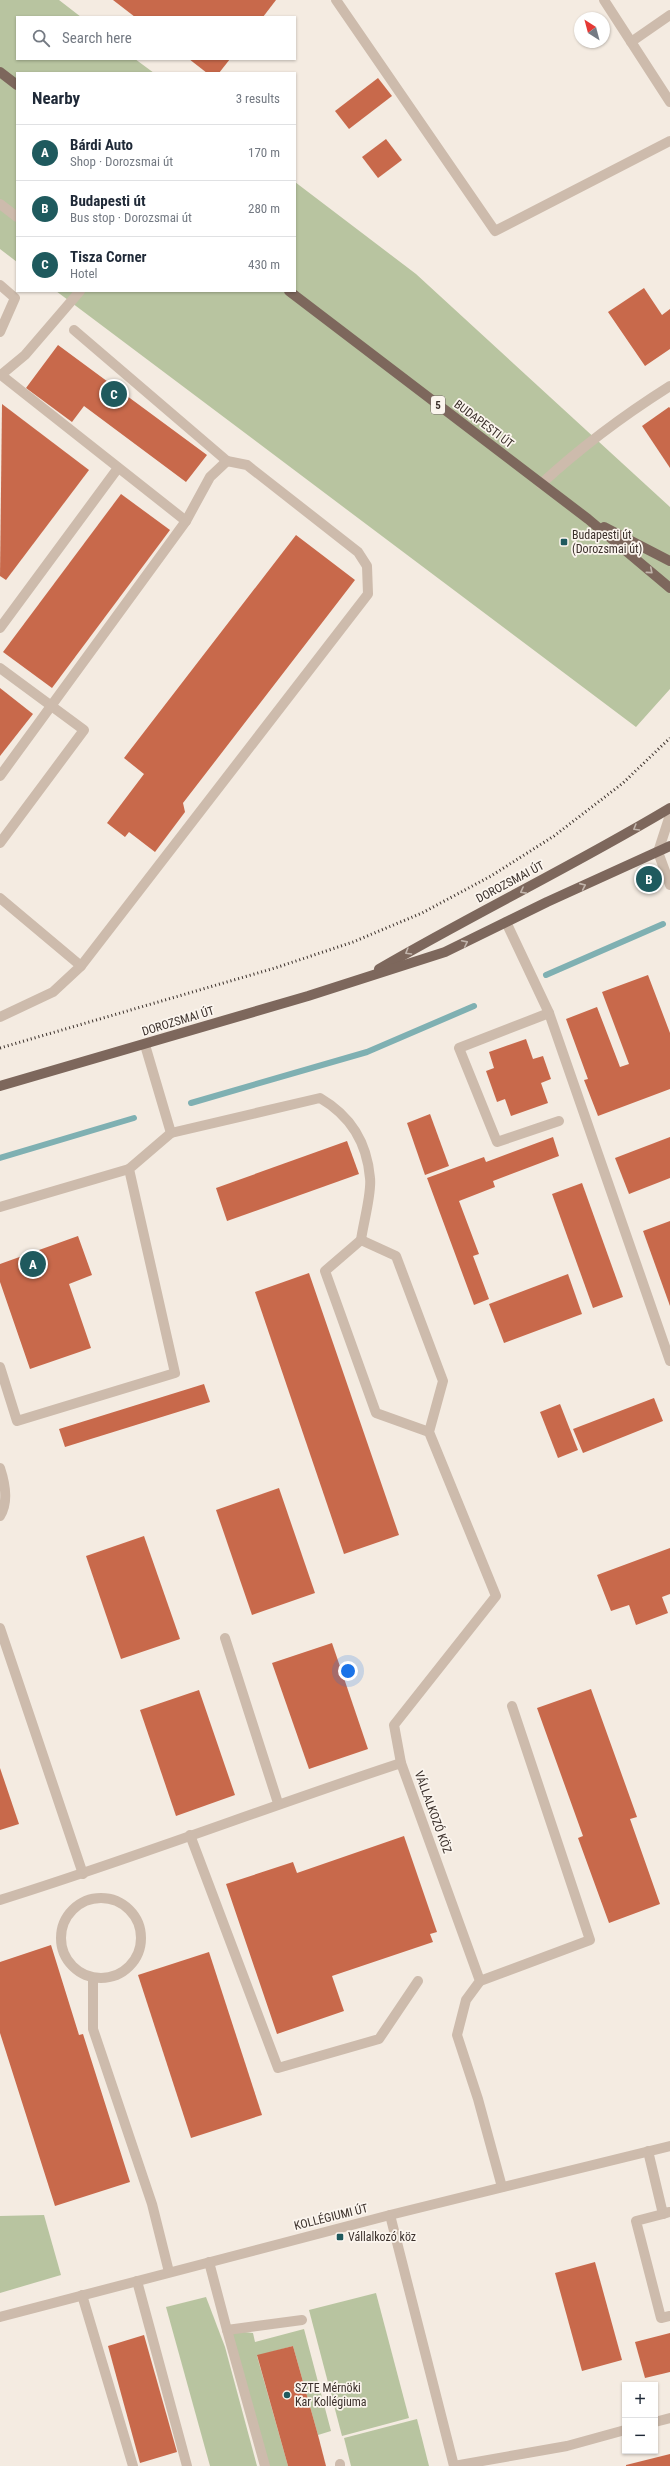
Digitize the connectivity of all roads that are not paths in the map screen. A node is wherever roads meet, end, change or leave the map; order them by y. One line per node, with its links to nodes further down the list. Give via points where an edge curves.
1 (336, 0): 8 (street, via 496,231)
2 (604, 0): 4 (street)
3 (670, 15): 4 (street)
4 (631, 42): 7 (street)
5 (0, 72): 6 (main road)
6 (16, 84)
7 (670, 102)
8 (670, 141)
9 (0, 204): 10 (street)
10 (16, 216)
11 (0, 285): 15 (street, via 16,298)
12 (79, 292): 16 (street, via 25,355)
13 (290, 292): 20 (main road, BUDAPESTI ÚT / 5)
14 (74, 330): 18 (street)
15 (0, 332)
16 (0, 375): 19 (street)
17 (670, 386): 20 (street, via 609,427 571,456)
18 (227, 461): 22 (street, via 210,477); 37 (street, via 247,465 358,552 367,566 368,594)
19 (118, 468): 22 (street); 25 (street)
20 (541, 484): 21 (main road, BUDAPESTI ÚT / 5)
21 (588, 519): 23 (main road, BUDAPESTI ÚT / 5); 24 (main road, BUDAPESTI ÚT / 5, one-way to 24)
22 (186, 521): 27 (street)
23 (670, 561)
24 (670, 588)
25 (0, 628)
26 (0, 668): 27 (street)
27 (53, 707): 28 (street); 31 (street, via 84,730)
28 (0, 776)
29 (670, 808): 38 (main road, DOROZSMAI ÚT, one-way to 38, via 524,891 435,936)
30 (670, 815): 33 (street)
31 (0, 842)
32 (670, 846): 33 (main road, DOROZSMAI ÚT)
33 (658, 852): 34 (street); 36 (main road, DOROZSMAI ÚT, one-way to 33)
34 (670, 885)
35 (0, 898): 37 (street)
36 (506, 922): 38 (main road, DOROZSMAI ÚT, one-way to 36, via 446,952); 39 (street)
37 (82, 966): 40 (street, via 53,992)
38 (362, 979): 41 (main road, DOROZSMAI ÚT)
39 (549, 1013): 43 (street, via 459,1048 497,1142); 48 (street)
40 (0, 1017)
41 (145, 1045): 42 (main road, DOROZSMAI ÚT); 44 (street)
42 (0, 1086)
43 (559, 1121)
44 (171, 1133): 45 (street); 47 (street, via 320,1098 338,1108 361,1137 371,1179)
45 (129, 1169): 46 (street); 49 (street, via 175,1373 17,1421)
46 (0, 1207)
47 (361, 1240): 50 (street, via 396,1256 443,1381); 50 (street, via 325,1271 376,1413)
48 (670, 1361)
49 (0, 1367)
50 (429, 1432): 56 (street, via 496,1596 394,1725)
51 (0, 1468): 52 (street, via 5,1483 5,1508)
52 (0, 1516)
53 (0, 1628): 59 (street)
54 (225, 1638): 57 (street)
55 (512, 1706): 63 (street, via 590,1940)
56 (401, 1763): 57 (street, VÁLLALKOZÓ KÖZ); 63 (street, VÁLLALKOZÓ KÖZ)
57 (278, 1803): 58 (street, VÁLLALKOZÓ KÖZ)
58 (190, 1835): 59 (street, VÁLLALKOZÓ KÖZ); 62 (street, via 278,2068 379,2039)
59 (83, 1874): 60 (street, VÁLLALKOZÓ KÖZ)
60 (0, 1900)
61 (93, 1978): 61 (street, via 82,1974 65,1957 61,1934 70,1912 79,1904 90,1899 113,1899 132,1912 138,1922 141,1944 132,1964 124,1971 104,1978); 70 (street, via 93,2029 152,2204)
62 (418, 1981)
63 (480, 1981): 66 (street, via 466,2000 457,2035)
64 (670, 2146): 65 (street, KOLLÉGIUMI ÚT)
65 (648, 2151): 66 (street, KOLLÉGIUMI ÚT); 67 (street)
66 (502, 2187): 68 (street, KOLLÉGIUMI ÚT)
67 (667, 2213): 73 (street, via 636,2221 661,2318)
68 (390, 2215): 69 (street, KOLLÉGIUMI ÚT); 84 (street)
69 (209, 2262): 70 (street, KOLLÉGIUMI ÚT); 76 (street)
70 (170, 2272): 71 (street, KOLLÉGIUMI ÚT)
71 (137, 2281): 72 (street, KOLLÉGIUMI ÚT); 82 (street)
72 (82, 2295): 74 (street, KOLLÉGIUMI ÚT); 81 (street)
73 (670, 2316)
74 (0, 2317)
75 (302, 2320): 76 (street)
76 (227, 2330): 83 (street)
77 (670, 2418): 78 (street)
78 (658, 2421)
79 (622, 2431): 80 (street, via 568,2446)
80 (491, 2462): 84 (street)
81 (133, 2466)
82 (187, 2466)
83 (265, 2466)
84 (454, 2466)

